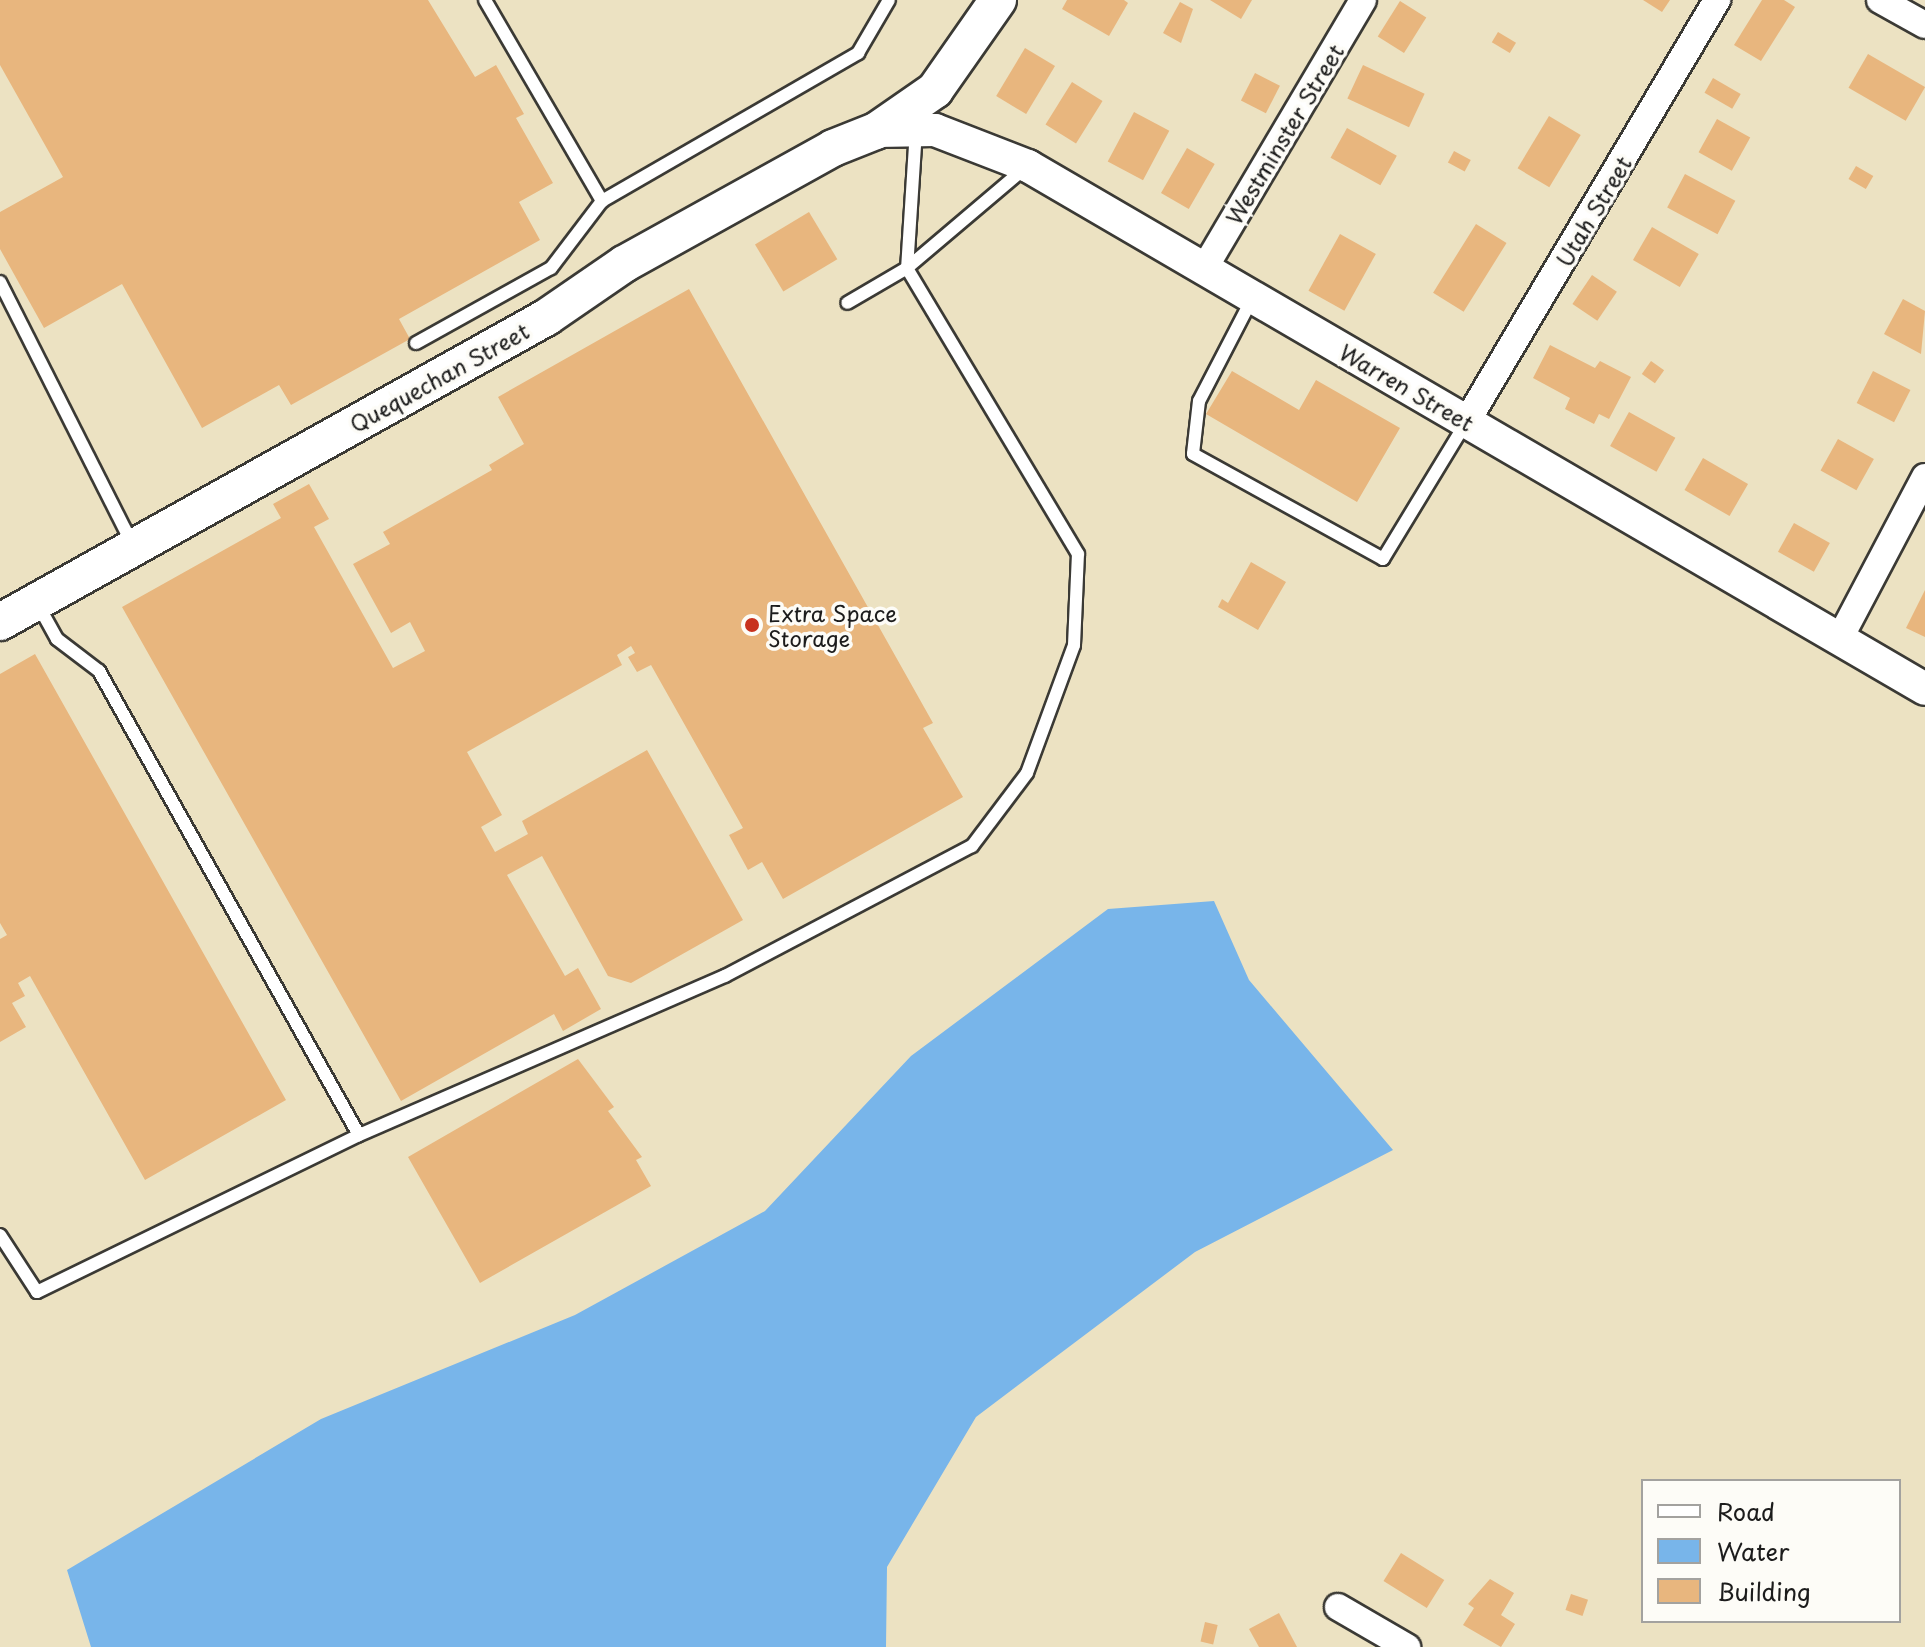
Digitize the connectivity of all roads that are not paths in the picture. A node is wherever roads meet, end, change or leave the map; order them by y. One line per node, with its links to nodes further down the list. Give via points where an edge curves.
1 (485, 0): 11 (lane)
2 (889, 0): 11 (lane, via 858,53)
3 (998, 0): 9 (main road, Quequechan Street, via 935,90)
4 (1363, 0): 13 (street, Westminster Street)
5 (1717, 0): 18 (street, Utah Street)
6 (1880, 0): 7 (street)
7 (1925, 25)
8 (916, 127): 9 (street, Warren Street); 10 (street, Warren Street, via 971,140); 12 (lane)
9 (876, 131): 20 (main road, Quequechan Street, via 833,148 624,264 547,317)
10 (1028, 166): 12 (lane); 13 (street, Warren Street)
11 (602, 201): 17 (lane, via 551,268)
12 (907, 268): 16 (lane); 25 (lane, via 1078,554 1074,645 1027,773 972,846 725,976)
13 (1204, 269): 15 (street, Warren Street)
14 (0, 282): 20 (lane)
15 (1253, 297): 18 (street, Warren Street); 18 (lane, via 1199,401 1193,454 1383,559)
16 (847, 303)
17 (416, 343)
18 (1467, 421): 23 (street, Warren Street)
19 (1925, 477): 23 (street)
20 (135, 548): 21 (main road, Quequechan Street)
21 (36, 602): 22 (main road, Quequechan Street); 25 (lane, via 57,639 99,671)
22 (0, 622)
23 (1840, 638): 24 (street, Warren Street)
24 (1925, 689)
25 (359, 1135): 26 (lane, via 37,1292)
26 (0, 1235)
27 (1338, 1607): 28 (street)
28 (1407, 1647)

